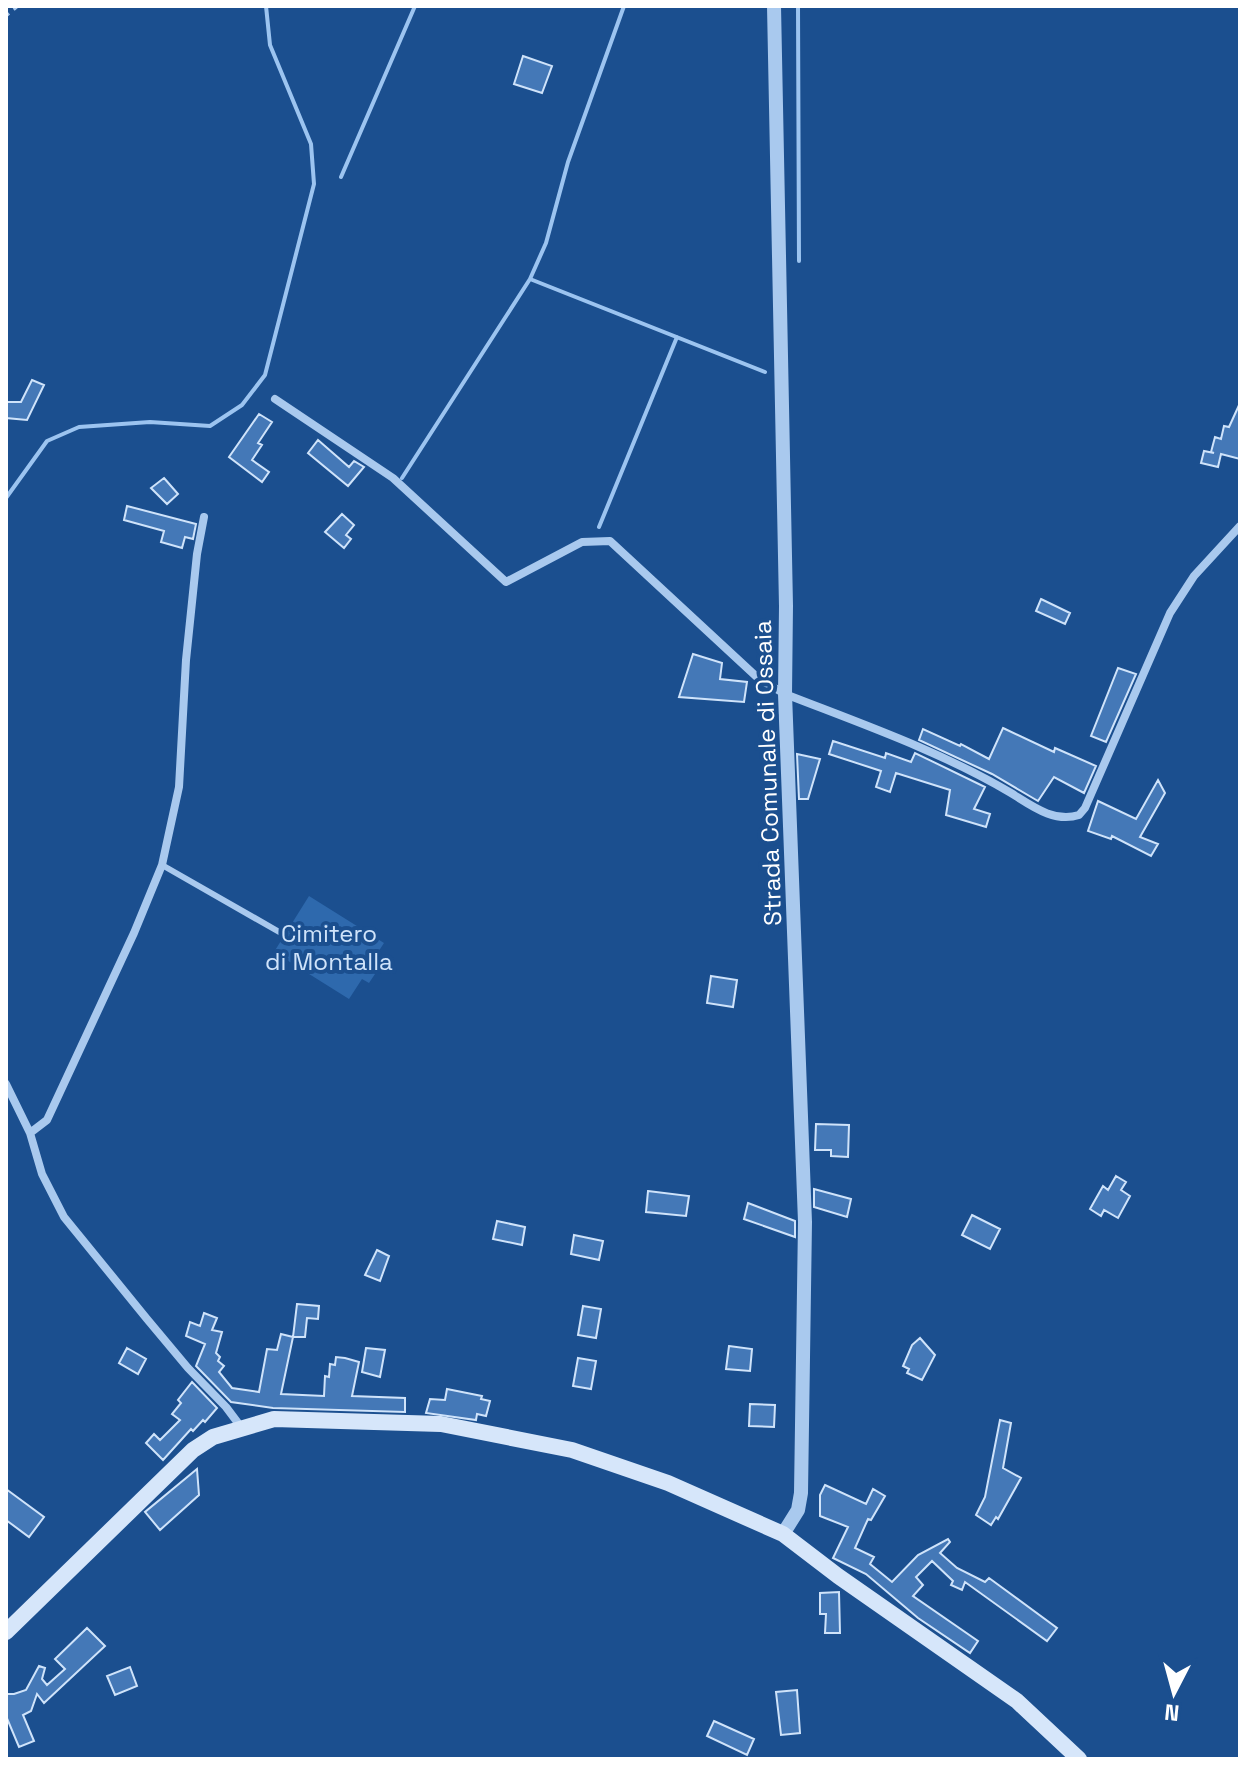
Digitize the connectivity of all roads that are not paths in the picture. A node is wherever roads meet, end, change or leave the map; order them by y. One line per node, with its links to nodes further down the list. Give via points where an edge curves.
1 (774, 6): 5 (street, Strada Comunale di Ossaia)
2 (275, 399): 5 (street, via 393,478 506,582 582,542 610,541 759,679)
3 (204, 517): 6 (street, via 186,660 179,787)
4 (1240, 526): 5 (street, via 1194,576 1170,613 1079,815 1058,818 1042,812 966,766)
5 (785, 694): 11 (street, Strada Comunale di Ossaia, via 805,1222 801,1493 798,1510)
6 (162, 865): 7 (lane); 9 (street, via 47,1120)
7 (281, 933)
8 (6, 1084): 9 (street)
9 (30, 1133): 10 (street, via 42,1174 64,1217)
10 (241, 1427): 11 (main road, via 274,1419 441,1424 543,1444 668,1483); 12 (main road, via 193,1450)
11 (783, 1534): 13 (main road, via 1017,1701)
12 (6, 1632)
13 (1079, 1759)

